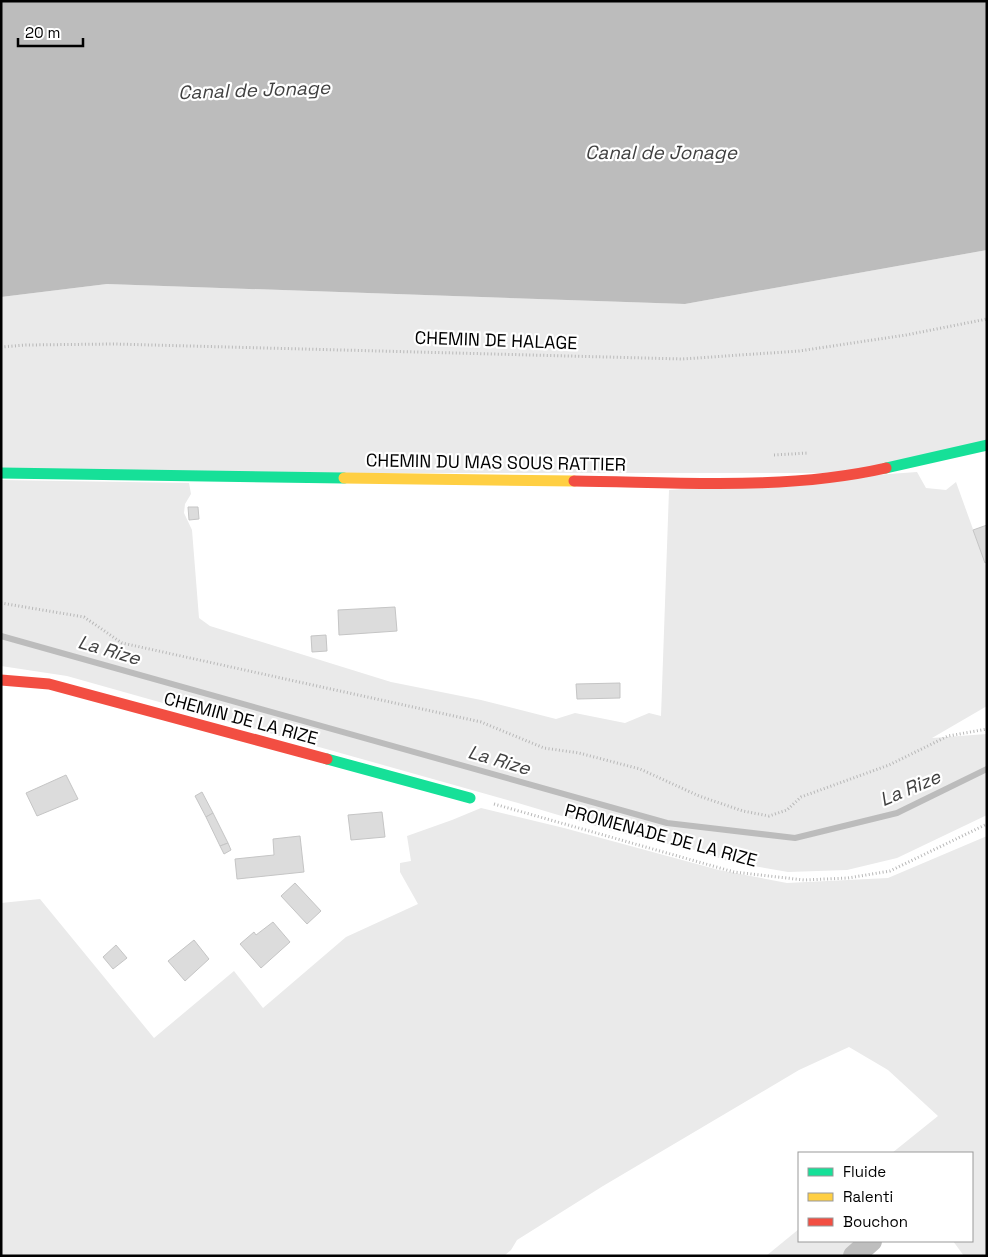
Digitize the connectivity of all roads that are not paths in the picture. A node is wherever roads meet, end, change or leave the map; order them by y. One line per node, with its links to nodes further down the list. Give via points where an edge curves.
1 (987, 445): 2 (street, CHEMIN DU MAS SOUS RATTIER, via 865,473 799,481)
2 (1, 473)
3 (1, 680): 4 (street, CHEMIN DE LA RIZE, via 49,684)
4 (470, 798)
5 (870, 1242): 6 (street)
6 (854, 1256)

